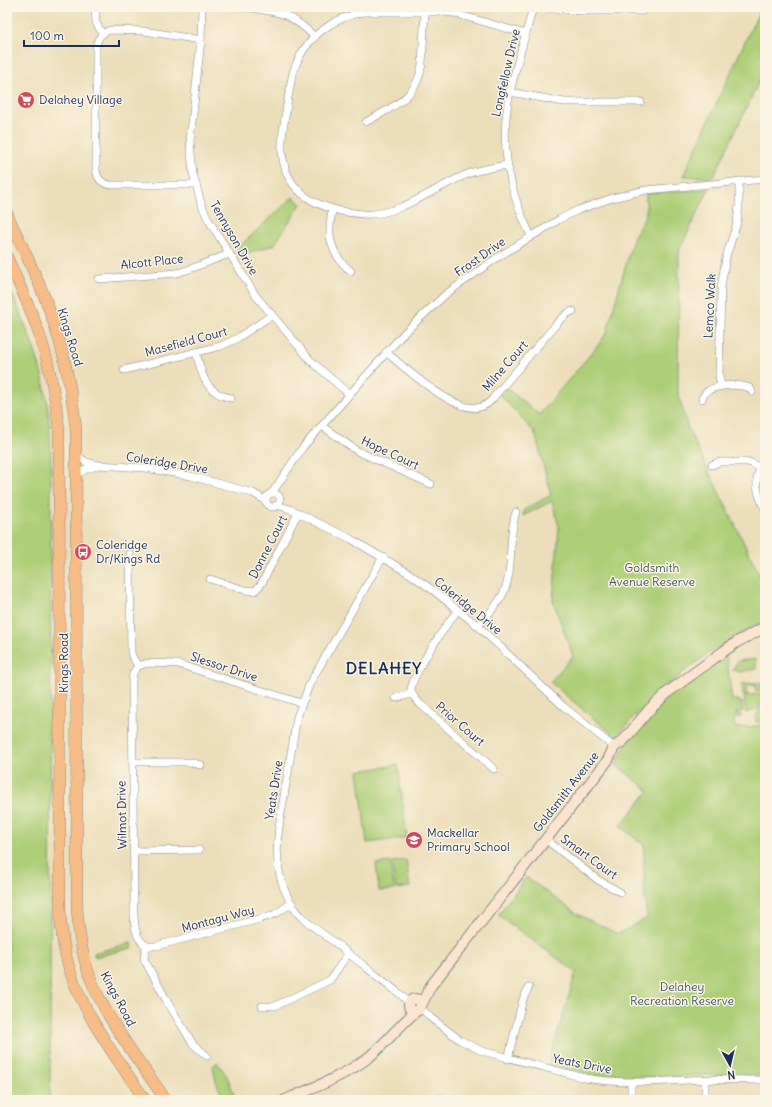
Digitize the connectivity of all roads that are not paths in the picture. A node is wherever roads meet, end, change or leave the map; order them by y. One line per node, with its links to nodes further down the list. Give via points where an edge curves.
1 (95, 7): 8 (street, via 96,23)
2 (202, 7): 11 (street, Tennyson Drive)
3 (241, 7): 10 (street, via 285,14 297,20)
4 (533, 7): 9 (street, Longfellow Drive)
5 (546, 7): 7 (street, via 582,11)
6 (425, 11): 9 (street, via 453,13); 10 (street, via 374,11 356,14 336,21); 14 (street, via 421,73 416,87 402,101)
7 (642, 11)
8 (102, 34): 11 (street, via 110,30 144,31); 18 (street, via 97,40 96,48 96,169 100,180 112,185)
9 (526, 34): 12 (street, Longfellow Drive)
10 (315, 36): 19 (street, via 301,54 291,82 282,155 287,172 302,194 317,204)
11 (201, 40): 18 (street, Tennyson Drive, via 190,141)
12 (510, 92): 13 (street, via 564,102); 15 (street, Longfellow Drive, via 505,126)
13 (641, 102)
14 (366, 122)
15 (507, 165): 19 (street, via 472,172 386,212 363,214); 21 (street, Longfellow Drive, via 516,201)
16 (765, 179): 17 (street, Frost Drive)
17 (738, 181): 21 (street, Frost Drive, via 646,190 612,198 578,210); 31 (street, Lemco Walk, via 737,223 723,267 720,294)
18 (196, 185): 22 (street, Tennyson Drive, via 208,219)
19 (332, 209): 24 (street, via 329,233 331,243 342,264)
20 (7, 214): 37 (main road, Kings Road, via 57,332 69,379)
21 (531, 236): 29 (street, Frost Drive, via 446,294)
22 (229, 254): 25 (street, Alcott Place, via 177,272); 27 (street, Tennyson Drive, via 256,296)
23 (7, 258): 76 (main road, Kings Road, via 43,346 54,388 59,429 61,928 66,955 80,995 107,1043)
24 (351, 271)
25 (99, 278)
26 (573, 311): 29 (street, Milne Court, via 565,315 493,398 480,407 467,406 428,387)
27 (272, 315): 28 (street, Masefield Court, via 236,339 221,346); 33 (street, Tennyson Drive, via 311,361)
28 (196, 352): 30 (street, Masefield Court); 34 (street, via 206,384 218,394)
29 (386, 352): 33 (street, Frost Drive)
30 (124, 370)
31 (721, 386): 32 (street, via 744,386); 35 (street, via 708,392)
32 (752, 392)
33 (349, 394): 36 (street, Frost Drive)
34 (231, 398)
35 (702, 399)
36 (322, 426): 42 (street, Hope Court, via 357,451); 43 (street, Frost Drive, via 295,457)
37 (77, 455): 38 (street, Coleridge Drive, via 86,462); 41 (main road, Kings Road)
38 (99, 465): 41 (street, Coleridge Drive); 43 (street, Coleridge Drive, via 174,472)
39 (712, 465): 40 (street, via 719,462 747,462)
40 (763, 468): 44 (street, via 757,475 758,491)
41 (77, 475): 77 (main road, Kings Road, via 77,907 80,936 90,976 104,1006)
42 (432, 484)
43 (274, 498): 46 (street, Coleridge Drive)
44 (765, 509)
45 (516, 512): 51 (street, via 511,530 510,568 506,586 499,600)
46 (298, 513): 48 (street, Coleridge Drive); 49 (street, Donne Court, via 262,583 255,591)
47 (130, 554): 53 (street, via 131,653)
48 (383, 557): 50 (street, Coleridge Drive); 56 (street, Yeats Drive)
49 (210, 579)
50 (458, 610): 51 (street, Coleridge Drive); 54 (street, via 437,639 413,681)
51 (478, 626): 57 (street, Coleridge Drive, via 547,693)
52 (765, 627): 57 (street, Goldsmith Avenue, via 737,642 673,688 648,710 623,741)
53 (138, 666): 56 (street, Slessor Drive, via 148,663 178,664); 58 (street, Wilmot Drive, via 132,677)
54 (412, 694): 55 (street); 60 (street, Prior Court)
55 (396, 698)
56 (301, 703): 65 (street, Yeats Drive, via 294,732 277,847 280,877)
57 (614, 747): 61 (street, Goldsmith Avenue, via 608,760)
58 (133, 762): 59 (street, via 189,762); 63 (street, Wilmot Drive)
59 (201, 765)
60 (494, 769)
61 (545, 839): 64 (street, Smart Court, via 598,880); 70 (street, Goldsmith Avenue)
62 (199, 850): 63 (street)
63 (134, 851): 66 (street, Wilmot Drive, via 135,923 138,937)
64 (620, 892)
65 (292, 903): 66 (street, Montagu Way, via 260,920 156,946); 67 (street, Yeats Drive, via 306,920)
66 (147, 946): 71 (street, via 144,959 164,997 193,1044)
67 (348, 954): 69 (street, via 330,980 276,1006); 70 (street, Yeats Drive)
68 (529, 987): 72 (street, via 523,1000)
69 (262, 1006)
70 (415, 1006): 72 (street, Yeats Drive, via 472,1047); 78 (street, Goldsmith Avenue, via 400,1025 354,1067)
71 (207, 1056)
72 (508, 1059): 75 (street, Yeats Drive, via 585,1078)
73 (705, 1080): 74 (street, Yeats Drive); 75 (street, Yeats Drive); 80 (street)
74 (765, 1080)
75 (631, 1082): 79 (street)
76 (145, 1100)
77 (166, 1100)
78 (285, 1100)
79 (631, 1100)
80 (705, 1100)

